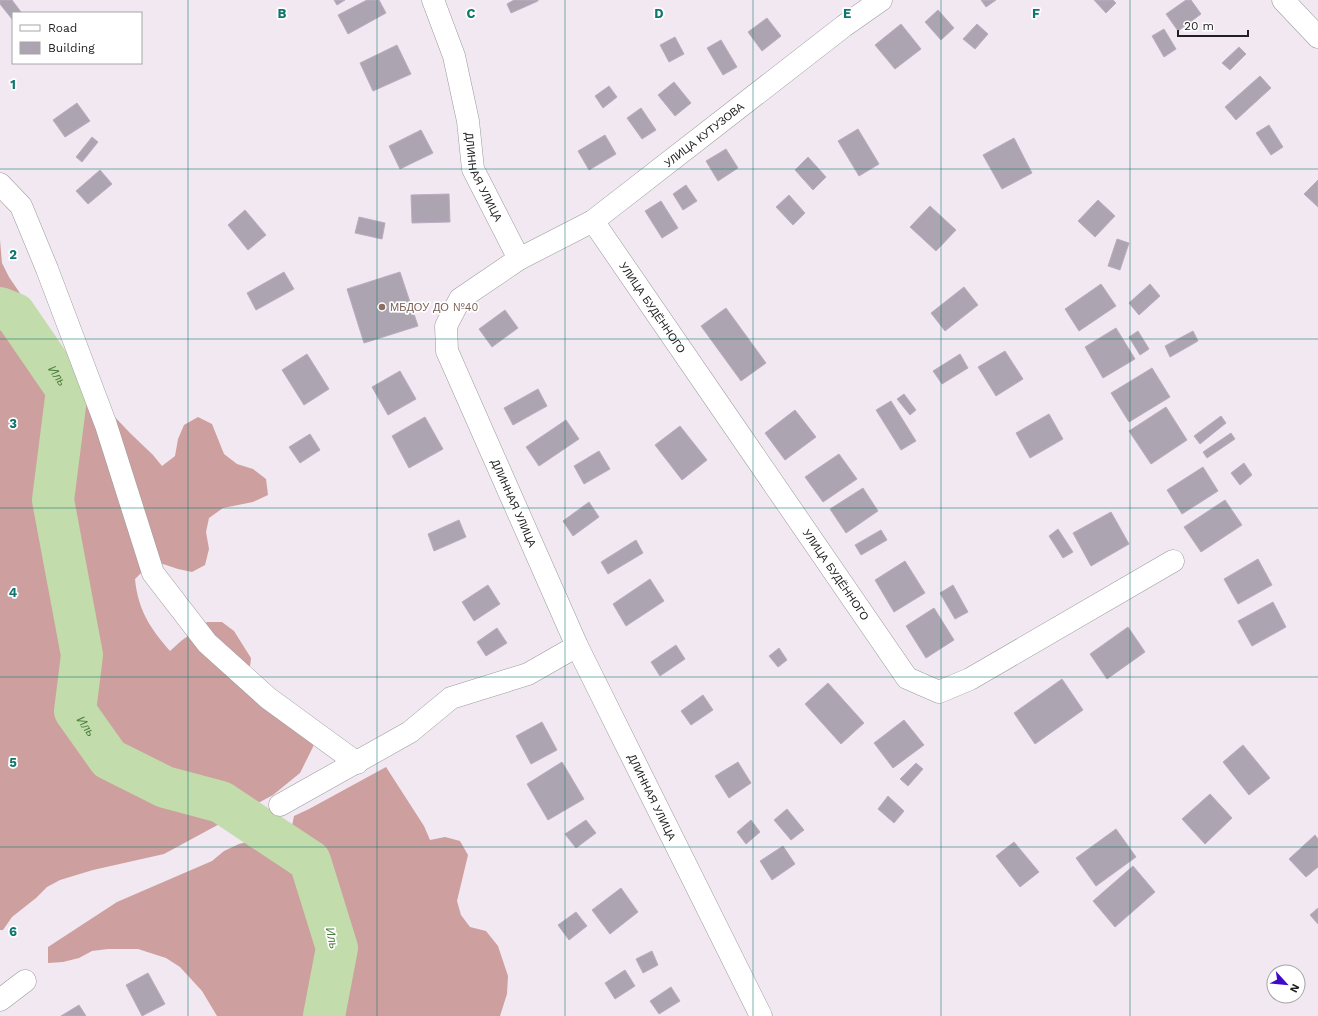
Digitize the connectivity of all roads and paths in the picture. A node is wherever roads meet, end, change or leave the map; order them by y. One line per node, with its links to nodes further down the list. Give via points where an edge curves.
1 (433, 0): 7 (street, ДЛИННАЯ УЛИЦА, via 454,56 468,121 473,169)
2 (881, 0): 6 (street, УЛИЦА КУТУЗОВА)
3 (1283, 0): 4 (street)
4 (1318, 37)
5 (0, 184): 10 (street, via 21,206 47,269 106,425 153,574 207,643 268,698)
6 (593, 221): 7 (street, УЛИЦА КУТУЗОВА); 8 (street, УЛИЦА БУДЁННОГО, via 907,678 939,692 970,679)
7 (519, 259): 9 (street, ДЛИННАЯ УЛИЦА, via 460,299 446,326 447,351)
8 (1173, 561)
9 (577, 646): 10 (street, via 528,674 451,698 410,732); 14 (street, ДЛИННАЯ УЛИЦА)
10 (357, 763): 11 (street)
11 (280, 805)
12 (25, 981): 13 (street)
13 (0, 1000)
14 (761, 1016)

